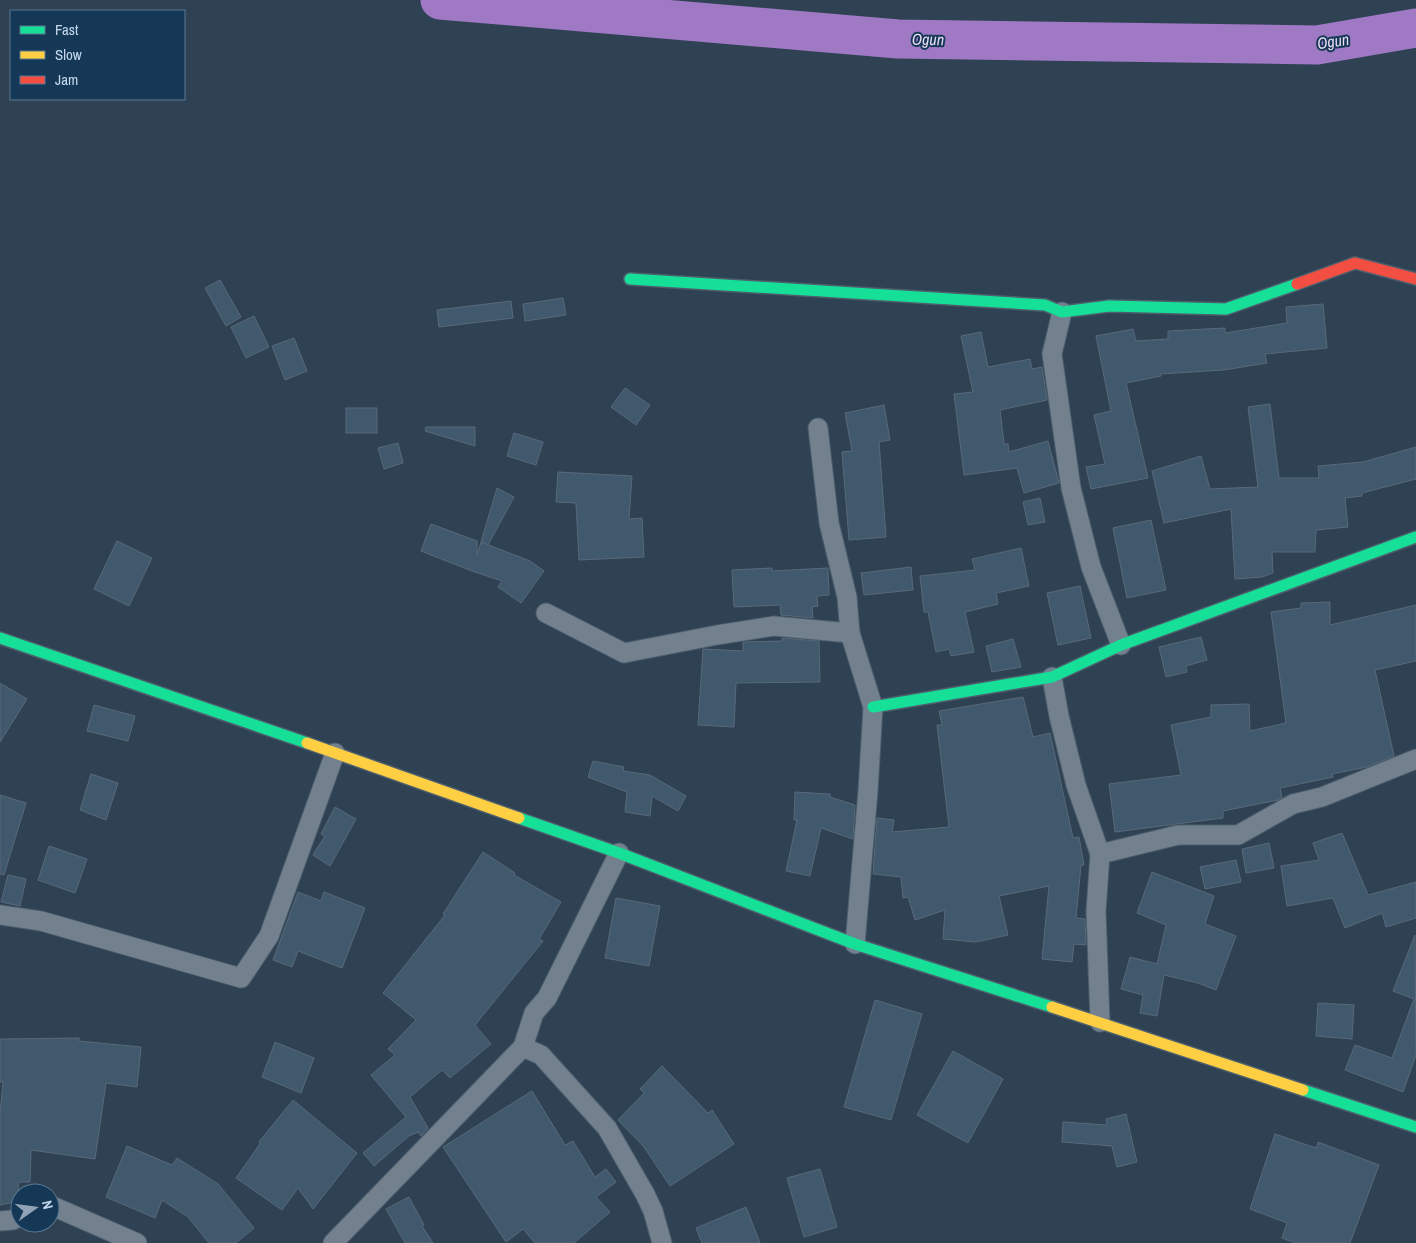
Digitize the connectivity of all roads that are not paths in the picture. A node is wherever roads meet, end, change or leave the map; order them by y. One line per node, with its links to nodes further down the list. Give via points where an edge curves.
1 (630, 279): 3 (main road, via 1045,305)
2 (1416, 279): 3 (main road, via 1355,263 1226,308 1109,306)
3 (1062, 312): 9 (street, via 1052,354 1071,488 1091,567)
4 (818, 428): 7 (street, via 829,523 847,597)
5 (1416, 537): 9 (main road)
6 (546, 613): 7 (street, via 624,653 774,626)
7 (850, 633): 11 (street)
8 (0, 638): 12 (main road)
9 (1120, 645): 10 (main road)
10 (1052, 677): 11 (main road); 15 (street, via 1076,785)
11 (873, 707): 17 (street)
12 (336, 753): 14 (main road); 16 (street, via 270,936 241,978 41,921)
13 (1416, 759): 15 (street, via 1322,797 1293,804 1238,835 1178,835)
14 (619, 852): 17 (main road); 19 (street, via 547,998 534,1013)
15 (1100, 854): 18 (street, via 1096,911)
16 (0, 915)
17 (855, 944): 18 (main road)
18 (1100, 1022): 20 (main road)
19 (523, 1047): 23 (street); 24 (street, via 540,1055 608,1128 653,1211)
20 (1416, 1127)
21 (60, 1209): 22 (street)
22 (137, 1243)
23 (333, 1243)
24 (662, 1243)

